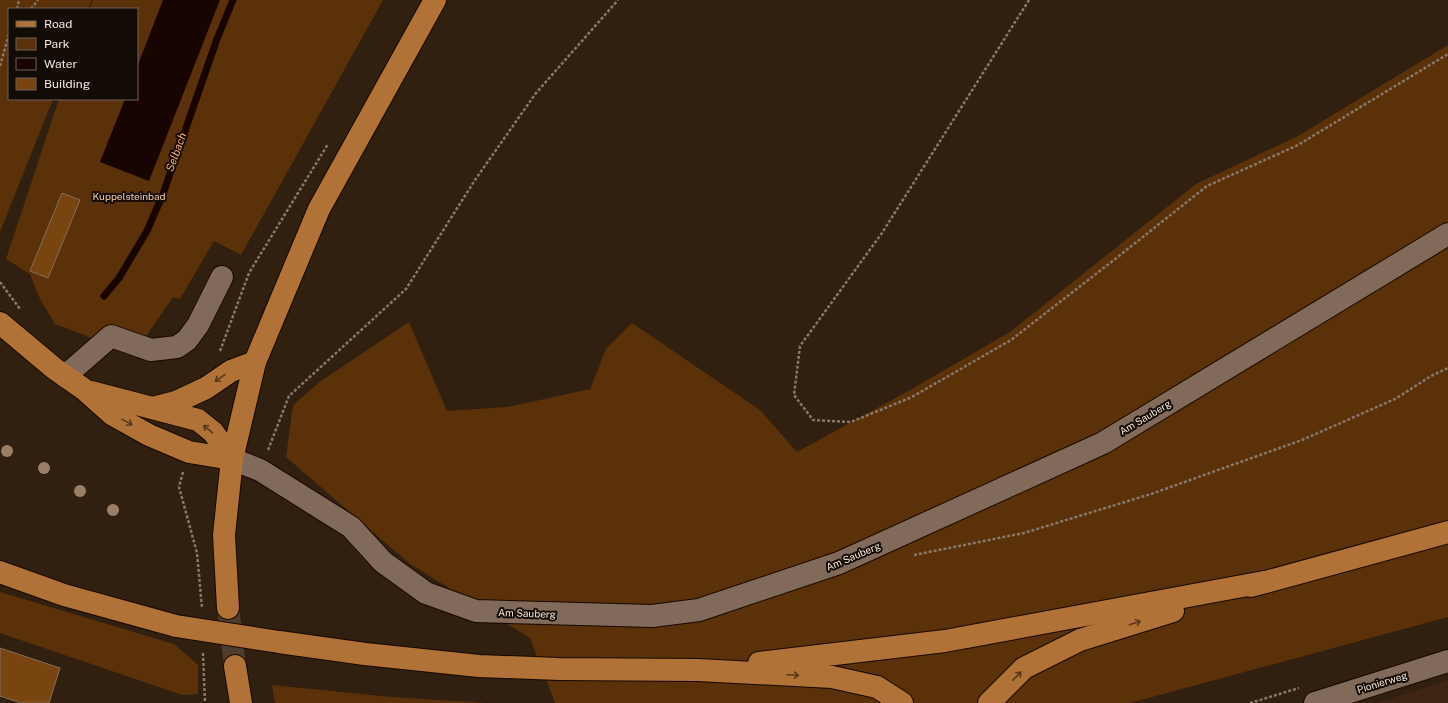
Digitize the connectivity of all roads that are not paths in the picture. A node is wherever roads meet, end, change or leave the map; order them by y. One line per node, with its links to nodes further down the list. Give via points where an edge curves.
1 (435, 0): 5 (main road, via 319,209)
2 (1448, 234): 9 (street, Am Sauberg, via 1102,443 839,563 699,610 652,616 476,611 426,593 383,562 351,527 260,470)
3 (222, 277): 6 (street, via 198,325 187,340 177,347 151,350 111,336)
4 (0, 323): 6 (main road)
5 (255, 362): 8 (main road, one-way to 8, via 231,371 206,388 176,402); 9 (main road)
6 (66, 377): 7 (main road)
7 (85, 390): 8 (main road); 9 (main road, one-way to 9, via 113,415 149,435 189,452)
8 (152, 408): 9 (main road, one-way to 8, via 213,432 198,420)
9 (232, 460): 13 (main road, via 224,535)
10 (1448, 532): 12 (main road)
11 (0, 572): 16 (main road, bridge, via 64,595 176,626 279,642 479,666)
12 (1264, 582): 16 (main road, via 945,641); 19 (main road, one-way to 12, via 1024,668 1080,640)
13 (228, 608)
14 (1448, 661): 20 (street, Pionierweg)
15 (236, 666): 17 (main road)
16 (698, 670): 18 (main road, one-way to 18, via 832,677 877,687)
17 (241, 703)
18 (902, 703)
19 (989, 703)
20 (1315, 703)

